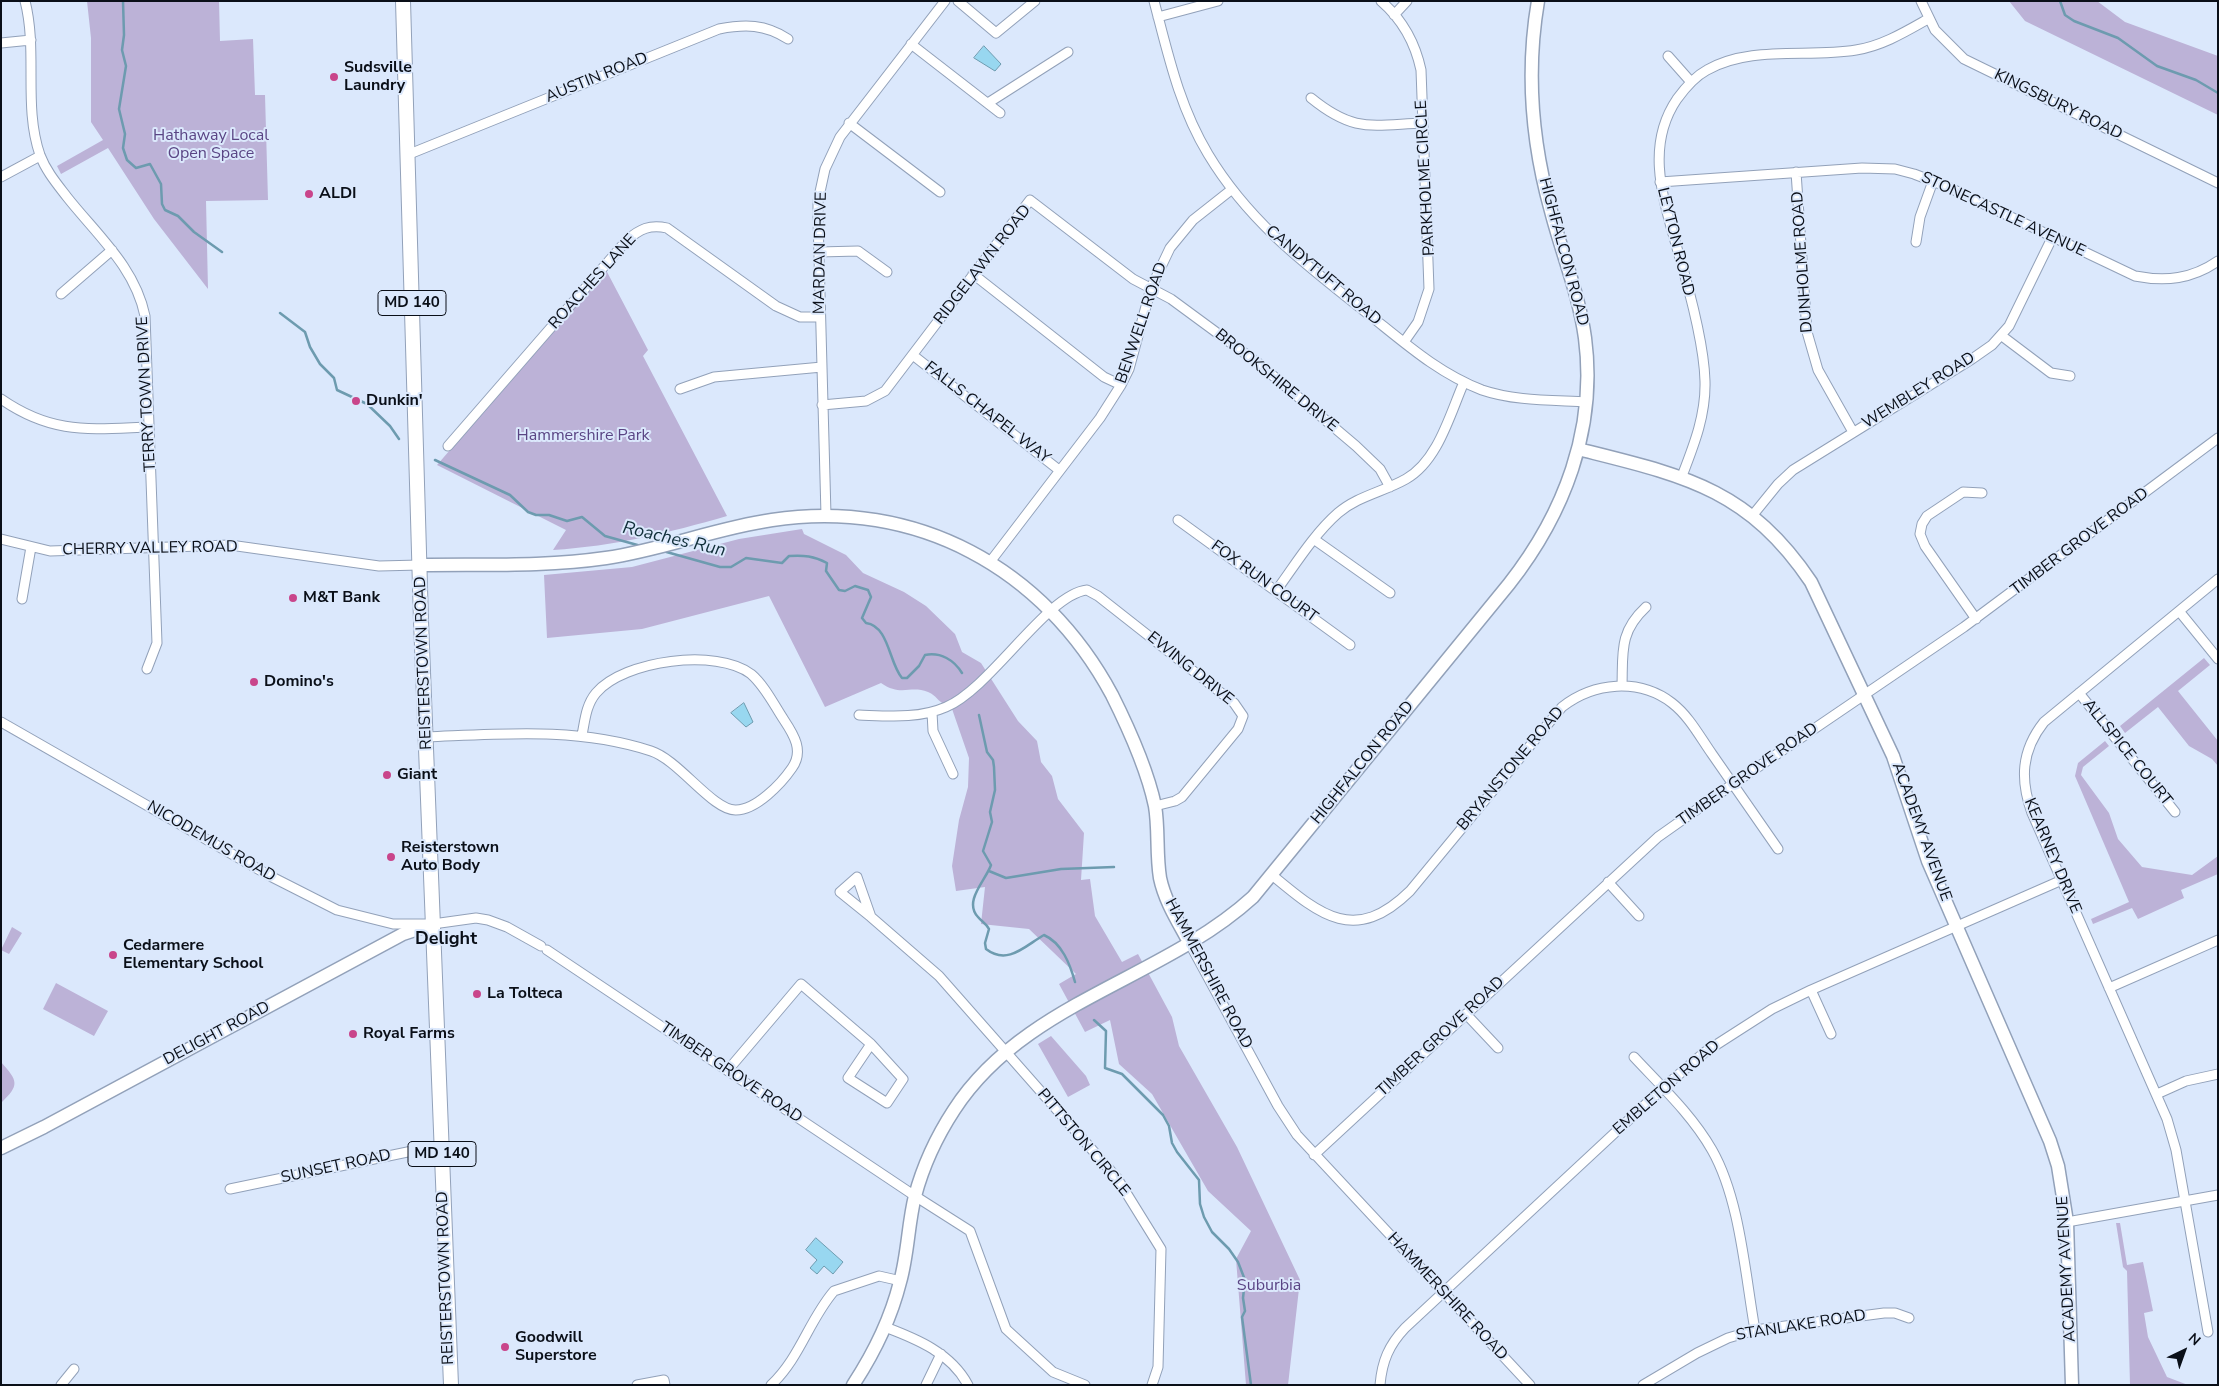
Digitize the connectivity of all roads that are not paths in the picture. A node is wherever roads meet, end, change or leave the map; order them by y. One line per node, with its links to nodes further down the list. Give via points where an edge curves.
1 (25, 1): 15 (street, TERRY TOWN DRIVE)
2 (403, 1): 27 (main road, REISTERSTOWN ROAD / MD 140)
3 (946, 1): 18 (street, MARDAN DRIVE)
4 (958, 1): 5 (street, via 996,33)
5 (1036, 1)
6 (1154, 1): 13 (street, CANDYTUFT ROAD)
7 (1218, 1): 13 (street)
8 (1380, 1): 12 (street, PARKHOLME CIRCLE)
9 (1407, 1): 12 (street)
10 (1538, 1): 55 (street, HIGHFALCON ROAD, via 1532,67 1536,142 1551,212 1581,313 1586,348)
11 (1921, 1): 14 (street, KINGSBURY ROAD)
12 (1394, 15): 26 (street, PARKHOLME CIRCLE, via 1407,31 1417,54 1421,70)
13 (1158, 17): 34 (street, CANDYTUFT ROAD, via 1184,106 1207,153)
14 (1928, 19): 21 (street, LEYTON ROAD, via 1870,47 1741,58 1706,70); 33 (street, KINGSBURY ROAD, via 1943,40 1964,59)
15 (31, 40): 17 (street); 28 (street, TERRY TOWN DRIVE, via 32,114)
16 (788, 40): 27 (street, AUSTIN ROAD, via 761,26 719,29)
17 (1, 43)
18 (911, 44): 23 (street); 25 (street, MARDAN DRIVE)
19 (1068, 52): 23 (street)
20 (1668, 56): 21 (street)
21 (1691, 82): 32 (street, LEYTON ROAD, via 1671,108 1660,134)
22 (1311, 98): 26 (street, via 1351,123)
23 (988, 103): 24 (street)
24 (1000, 113)
25 (849, 123): 35 (street); 39 (street, MARDAN DRIVE, via 825,169 818,201)
26 (1422, 123): 47 (street, PARKHOLME CIRCLE, via 1429,289 1418,322)
27 (407, 155): 74 (main road, REISTERSTOWN ROAD / MD 140)
28 (40, 156): 30 (street); 38 (street, TERRY TOWN DRIVE, via 58,186)
29 (1796, 172): 31 (street, STONECASTLE AVENUE, via 1895,169); 32 (street, STONECASTLE AVENUE); 58 (street, DUNHOLME ROAD, via 1807,332 1818,370)
30 (1, 177)
31 (1934, 181): 36 (street, STONECASTLE AVENUE); 37 (street, via 1920,217)
32 (1660, 182): 63 (street, LEYTON ROAD, via 1691,302 1705,380 1700,428)
33 (2218, 183)
34 (1231, 190): 43 (street, BENWELL ROAD, via 1181,233 1160,264); 47 (street, CANDYTUFT ROAD, via 1280,243)
35 (940, 192)
36 (2052, 238): 40 (street, STONECASTLE AVENUE, via 2122,272 2151,279 2185,277); 46 (street, WEMBLEY ROAD)
37 (1916, 242)
38 (112, 250): 44 (street); 57 (street, TERRY TOWN DRIVE, via 142,298)
39 (818, 252): 41 (street, via 858,251); 45 (street, MARDAN DRIVE)
40 (2218, 261)
41 (887, 272)
42 (973, 274): 43 (street, RIDGELAWN ROAD, via 1030,200 1133,279); 48 (street, RIDGELAWN ROAD); 52 (street, via 1104,377)
43 (1150, 288): 52 (street, BENWELL ROAD); 64 (street, BROOKSHIRE DRIVE, via 1171,298 1300,397 1380,470)
44 (61, 294)
45 (820, 317): 49 (street, MARDAN DRIVE); 60 (street, ROACHES LANE, via 800,317 776,306 667,228 642,228 627,240)
46 (2002, 336): 50 (street, via 2050,373); 58 (street, WEMBLEY ROAD, via 1972,360)
47 (1404, 342): 51 (street, CANDYTUFT ROAD, via 1433,365)
48 (914, 356): 56 (street, RIDGELAWN ROAD, via 877,398); 62 (street, FALLS CHAPEL WAY)
49 (822, 367): 53 (street, via 714,377); 56 (street, MARDAN DRIVE)
50 (2070, 376)
51 (1464, 382): 55 (street, CANDYTUFT ROAD, via 1499,394); 64 (street, via 1428,457 1414,473)
52 (1122, 385): 62 (street, BENWELL ROAD)
53 (680, 390)
54 (1, 399): 57 (street, via 27,416 56,426 89,429)
55 (1586, 402): 61 (street, HIGHFALCON ROAD)
56 (822, 406): 66 (street, MARDAN DRIVE)
57 (149, 427): 72 (street, TERRY TOWN DRIVE)
58 (1853, 432): 67 (street, WEMBLEY ROAD, via 1793,470)
59 (2218, 438): 82 (street, TIMBER GROVE ROAD)
60 (448, 446)
61 (1578, 449): 63 (street, ACADEMY AVENUE); 99 (street, HIGHFALCON ROAD, via 1560,504 1527,561)
62 (1060, 470): 73 (street, BENWELL ROAD)
63 (1682, 476): 67 (street, ACADEMY AVENUE, via 1727,498)
64 (1390, 487): 70 (street, via 1349,505 1326,525)
65 (1982, 493): 82 (street, via 1963,492 1932,511 1922,524 1920,534)
66 (826, 515): 73 (street, HAMMERSHIRE ROAD, via 916,529 948,540); 74 (street, HAMMERSHIRE ROAD, via 770,520 605,558 529,564)
67 (1752, 516): 88 (street, ACADEMY AVENUE, via 1784,546 1811,582)
68 (1178, 520): 76 (street, FOX RUN COURT)
69 (1, 539): 71 (street, CHERRY VALLEY ROAD)
70 (1315, 540): 76 (street); 77 (street)
71 (31, 547): 72 (street, CHERRY VALLEY ROAD, via 76,551); 78 (street)
72 (153, 548): 74 (street, CHERRY VALLEY ROAD, via 230,545 379,566); 85 (street, TERRY TOWN DRIVE, via 157,643)
73 (990, 562): 80 (street, HAMMERSHIRE ROAD)
74 (420, 565): 93 (main road, REISTERSTOWN ROAD / MD 140)
75 (2218, 579): 81 (street, KEARNEY DRIVE)
76 (1276, 591): 83 (street, FOX RUN COURT)
77 (1390, 593)
78 (22, 599)
79 (1646, 607): 86 (street, via 1635,617 1625,635)
80 (1052, 611): 89 (street, via 971,690 954,704); 96 (street, HAMMERSHIRE ROAD, via 1084,649 1114,699 1142,763); 96 (street, EWING DRIVE, via 1073,592 1092,592 1240,709 1243,716 1238,729 1182,797)
81 (2179, 611): 84 (street); 87 (street, KEARNEY DRIVE)
82 (1976, 619): 88 (street, TIMBER GROVE ROAD)
83 (1350, 645)
84 (2218, 659)
85 (147, 670)
86 (1622, 686): 95 (street, BRYANSTONE ROAD, via 1650,691 1680,710); 99 (street, BRYANSTONE ROAD, via 1589,691 1562,707 1410,892 1390,909 1366,918 1341,920 1307,904)
87 (2079, 693): 97 (street, ALLSPICE COURT); 100 (street, KEARNEY DRIVE, via 2035,733 2023,770 2026,796)
88 (1864, 696): 95 (street, TIMBER GROVE ROAD); 105 (street, ACADEMY AVENUE, via 1898,770 1928,861)
89 (932, 712): 90 (street); 94 (street, via 933,731)
90 (859, 716)
91 (1, 722): 104 (street, NICODEMUS ROAD, via 327,906 345,914 393,924)
92 (582, 735): 92 (street, via 665,757 719,804 737,810 755,803 783,780 798,752 792,733 762,685 740,668 725,662 656,662 603,686 588,706); 93 (street, via 538,732)
93 (426, 737): 104 (main road, REISTERSTOWN ROAD / MD 140)
94 (954, 774)
95 (1733, 784): 98 (street, BRYANSTONE ROAD); 101 (street, TIMBER GROVE ROAD, via 1658,837)
96 (1155, 806): 107 (street, HAMMERSHIRE ROAD, via 1160,877 1169,904)
97 (2175, 812)
98 (1778, 849)
99 (1272, 875): 107 (street, HIGHFALCON ROAD, via 1234,914)
100 (2062, 880): 105 (street, EMBLETON ROAD); 108 (street, KEARNEY DRIVE)
101 (1608, 882): 102 (street); 110 (street, TIMBER GROVE ROAD)
102 (1639, 916)
103 (871, 917): 114 (street, PITTSTON CIRCLE, via 939,976)
104 (434, 924): 116 (street, TIMBER GROVE ROAD, via 476,918 507,927); 120 (main road, REISTERSTOWN ROAD / MD 140); 121 (street, DELIGHT ROAD, via 403,934)
105 (1956, 926): 109 (street, EMBLETON ROAD); 127 (street, ACADEMY AVENUE, via 2050,1141 2060,1176)
106 (2218, 940): 108 (street)
107 (1190, 944): 114 (street, HIGHFALCON ROAD, via 1043,1024); 122 (street, HAMMERSHIRE ROAD, via 1278,1106)
108 (2109, 988): 119 (street, KEARNEY DRIVE)
109 (1811, 990): 111 (street); 118 (street, EMBLETON ROAD, via 1727,1037)
110 (1466, 1014): 113 (street); 122 (street, TIMBER GROVE ROAD)
111 (1831, 1034)
112 (871, 1044): 112 (street, via 902,1079 887,1103 848,1078); 116 (street, via 801,984)
113 (1498, 1048)
114 (1005, 1052): 125 (street, HIGHFALCON ROAD, via 955,1109 932,1148); 145 (street, PITTSTON CIRCLE, via 1117,1178 1160,1249 1158,1367)
115 (1634, 1056): 118 (street)
116 (728, 1070): 125 (street, TIMBER GROVE ROAD)
117 (2218, 1074): 119 (street, via 2186,1081)
118 (1664, 1088): 129 (street, EMBLETON ROAD); 132 (street, via 1700,1131 1721,1168 1734,1212)
119 (2157, 1094): 126 (street, KEARNEY DRIVE, via 2172,1136)
120 (442, 1145): 123 (street, SUNSET ROAD); 137 (main road, REISTERSTOWN ROAD / MD 140)
121 (1, 1148)
122 (1314, 1155): 129 (street, HAMMERSHIRE ROAD)
123 (230, 1189)
124 (2218, 1195): 126 (street)
125 (915, 1196): 128 (street, HIGHFALCON ROAD); 144 (street, via 970,1231 1006,1329 1053,1372)
126 (2184, 1201): 127 (street); 133 (street, KEARNEY DRIVE)
127 (2067, 1222): 149 (street, ACADEMY AVENUE)
128 (901, 1281): 131 (street, HIGHFALCON ROAD); 140 (street, via 879,1276 834,1291 793,1360)
129 (1443, 1293): 146 (street, EMBLETON ROAD, via 1393,1342 1385,1357); 147 (street, HAMMERSHIRE ROAD)
130 (1909, 1318): 132 (street, STANLAKE ROAD, via 1884,1312)
131 (885, 1327): 134 (street); 141 (street, HIGHFALCON ROAD)
132 (1755, 1330): 148 (street, STANLAKE ROAD, via 1711,1345)
133 (2208, 1332)
134 (941, 1354): 142 (street); 143 (street)
135 (74, 1369): 136 (street)
136 (61, 1385)
137 (450, 1385)
138 (637, 1385): 139 (street, via 664,1380)
139 (665, 1385)
140 (771, 1385)
141 (853, 1385)
142 (926, 1385)
143 (968, 1385)
144 (1085, 1385)
145 (1152, 1385)
146 (1380, 1385)
147 (1530, 1385)
148 (1643, 1385)
149 (2072, 1385)

